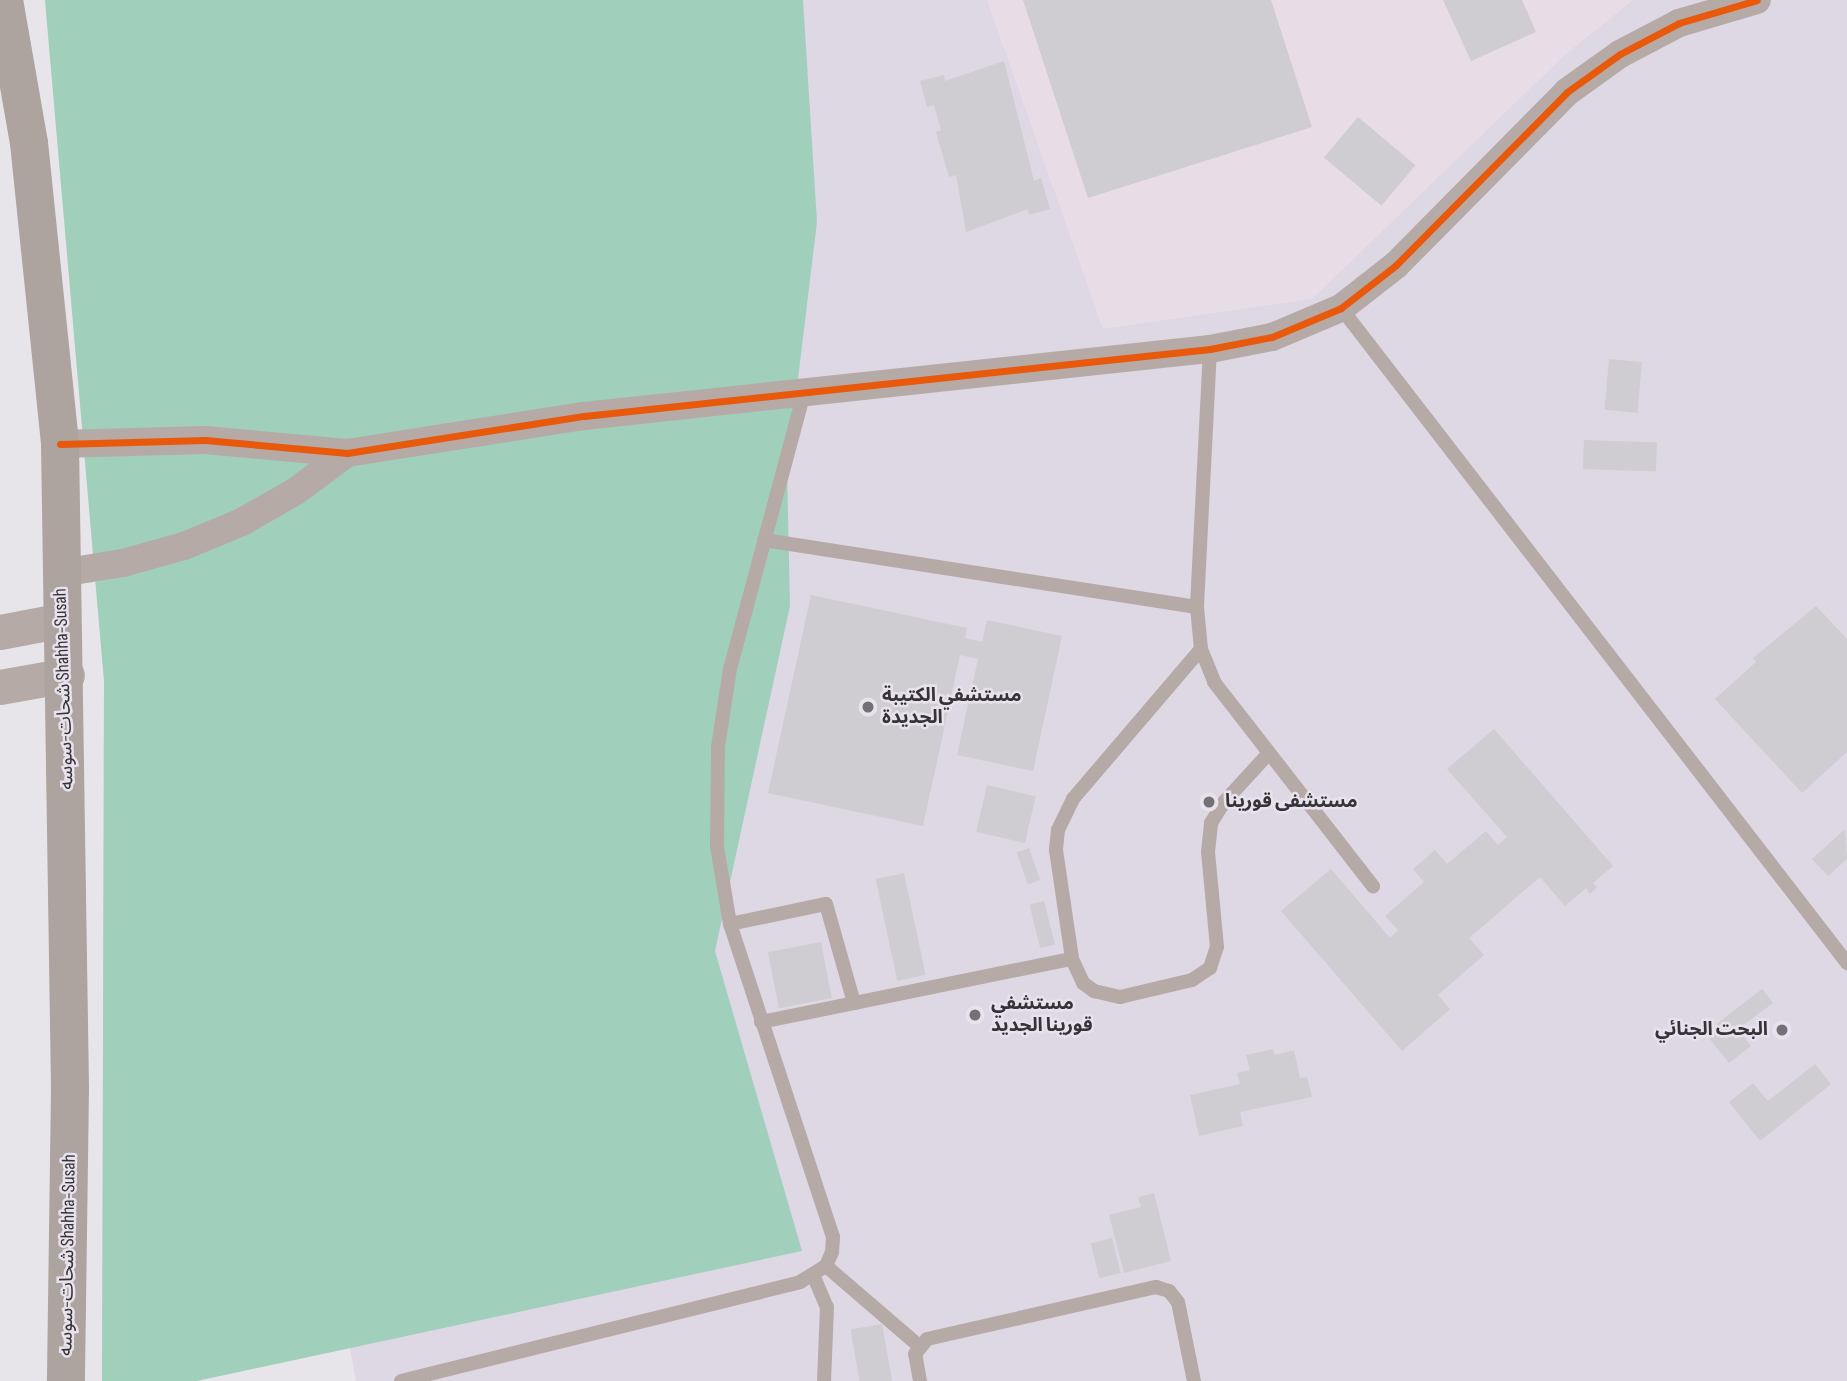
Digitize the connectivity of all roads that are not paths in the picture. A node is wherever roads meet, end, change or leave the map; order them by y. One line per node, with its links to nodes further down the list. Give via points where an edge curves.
1 (4, 0): 6 (main road, شحات-سوسه Shahha-Susah, via 29,143)
2 (1757, 0): 3 (street, via 1679,23 1620,54 1567,92 1396,265)
3 (1341, 308): 4 (street, via 1272,338); 20 (lane)
4 (1210, 349): 5 (street); 10 (lane)
5 (805, 389): 7 (street, via 584,416); 8 (lane)
6 (60, 444): 7 (street, via 205,440); 9 (main road, شحات-سوسه Shahha-Susah)
7 (347, 453): 9 (street, via 296,491 242,522 148,556)
8 (764, 540): 10 (lane); 18 (lane, via 730,668 718,747 717,846)
9 (61, 573): 11 (main road, شحات-سوسه Shahha-Susah)
10 (1197, 607): 13 (lane)
11 (63, 620): 12 (street); 14 (main road, شحات-سوسه Shahha-Susah)
12 (0, 632)
13 (1201, 649): 16 (lane, via 1214,682); 19 (lane, via 1063,813 1056,850)
14 (66, 675): 15 (street); 26 (main road, شحات-سوسه Shahha-Susah, via 70,1089)
15 (0, 687)
16 (1269, 753): 17 (lane); 19 (lane, via 1211,823 1208,852 1217,947 1210,968 1192,980 1120,997 1094,991 1083,982)
17 (1373, 886)
18 (730, 924): 21 (lane, via 826,904); 22 (lane)
19 (1072, 958): 21 (lane)
20 (1847, 963)
21 (854, 1003): 22 (lane)
22 (761, 1022): 23 (lane, via 833,1237)
23 (826, 1266): 24 (lane); 25 (lane)
24 (814, 1277): 27 (lane); 28 (lane, via 827,1307)
25 (918, 1345): 29 (lane); 30 (lane, via 927,1339 1163,1288 1178,1302)
26 (66, 1381)
27 (401, 1381)
28 (824, 1381)
29 (920, 1381)
30 (1194, 1381)

